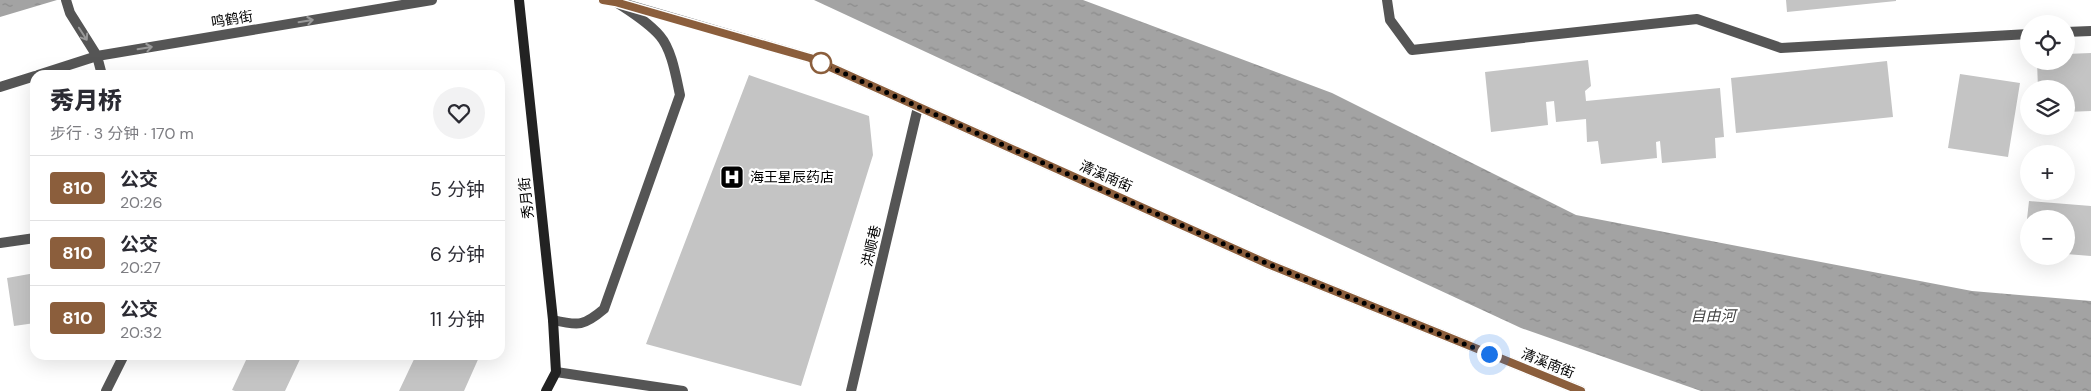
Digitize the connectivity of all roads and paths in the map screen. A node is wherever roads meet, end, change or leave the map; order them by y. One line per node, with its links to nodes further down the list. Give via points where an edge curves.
1 (66, 0): 10 (street, one-way to 10)
2 (432, 0): 10 (street, 鸣鹤街, one-way to 2)
3 (519, 0): 18 (street, 秀月街)
4 (603, 0): 6 (street, 清溪南街)
5 (1387, 0): 9 (street, via 1390,20 1412,50 1697,19 1781,48)
6 (615, 2): 15 (street, 清溪南街, via 810,58); 18 (street, via 661,37 674,65 680,95 604,309 590,322 572,325)
7 (2091, 31): 8 (street)
8 (2075, 32)
9 (2020, 35)
10 (97, 56): 11 (street, 鸣鹤街); 12 (street)
11 (55, 70)
12 (101, 70)
13 (30, 78): 14 (street, 鸣鹤街)
14 (0, 88)
15 (918, 107): 24 (street, 洪顺巷); 25 (street, 清溪南街, via 1268,264)
16 (30, 239): 17 (street)
17 (0, 242)
18 (553, 320): 20 (street, 秀月街)
19 (122, 360): 21 (street)
20 (556, 372): 22 (street); 23 (street)
21 (106, 391)
22 (546, 391)
23 (683, 391)
24 (851, 391)
25 (1581, 391)

